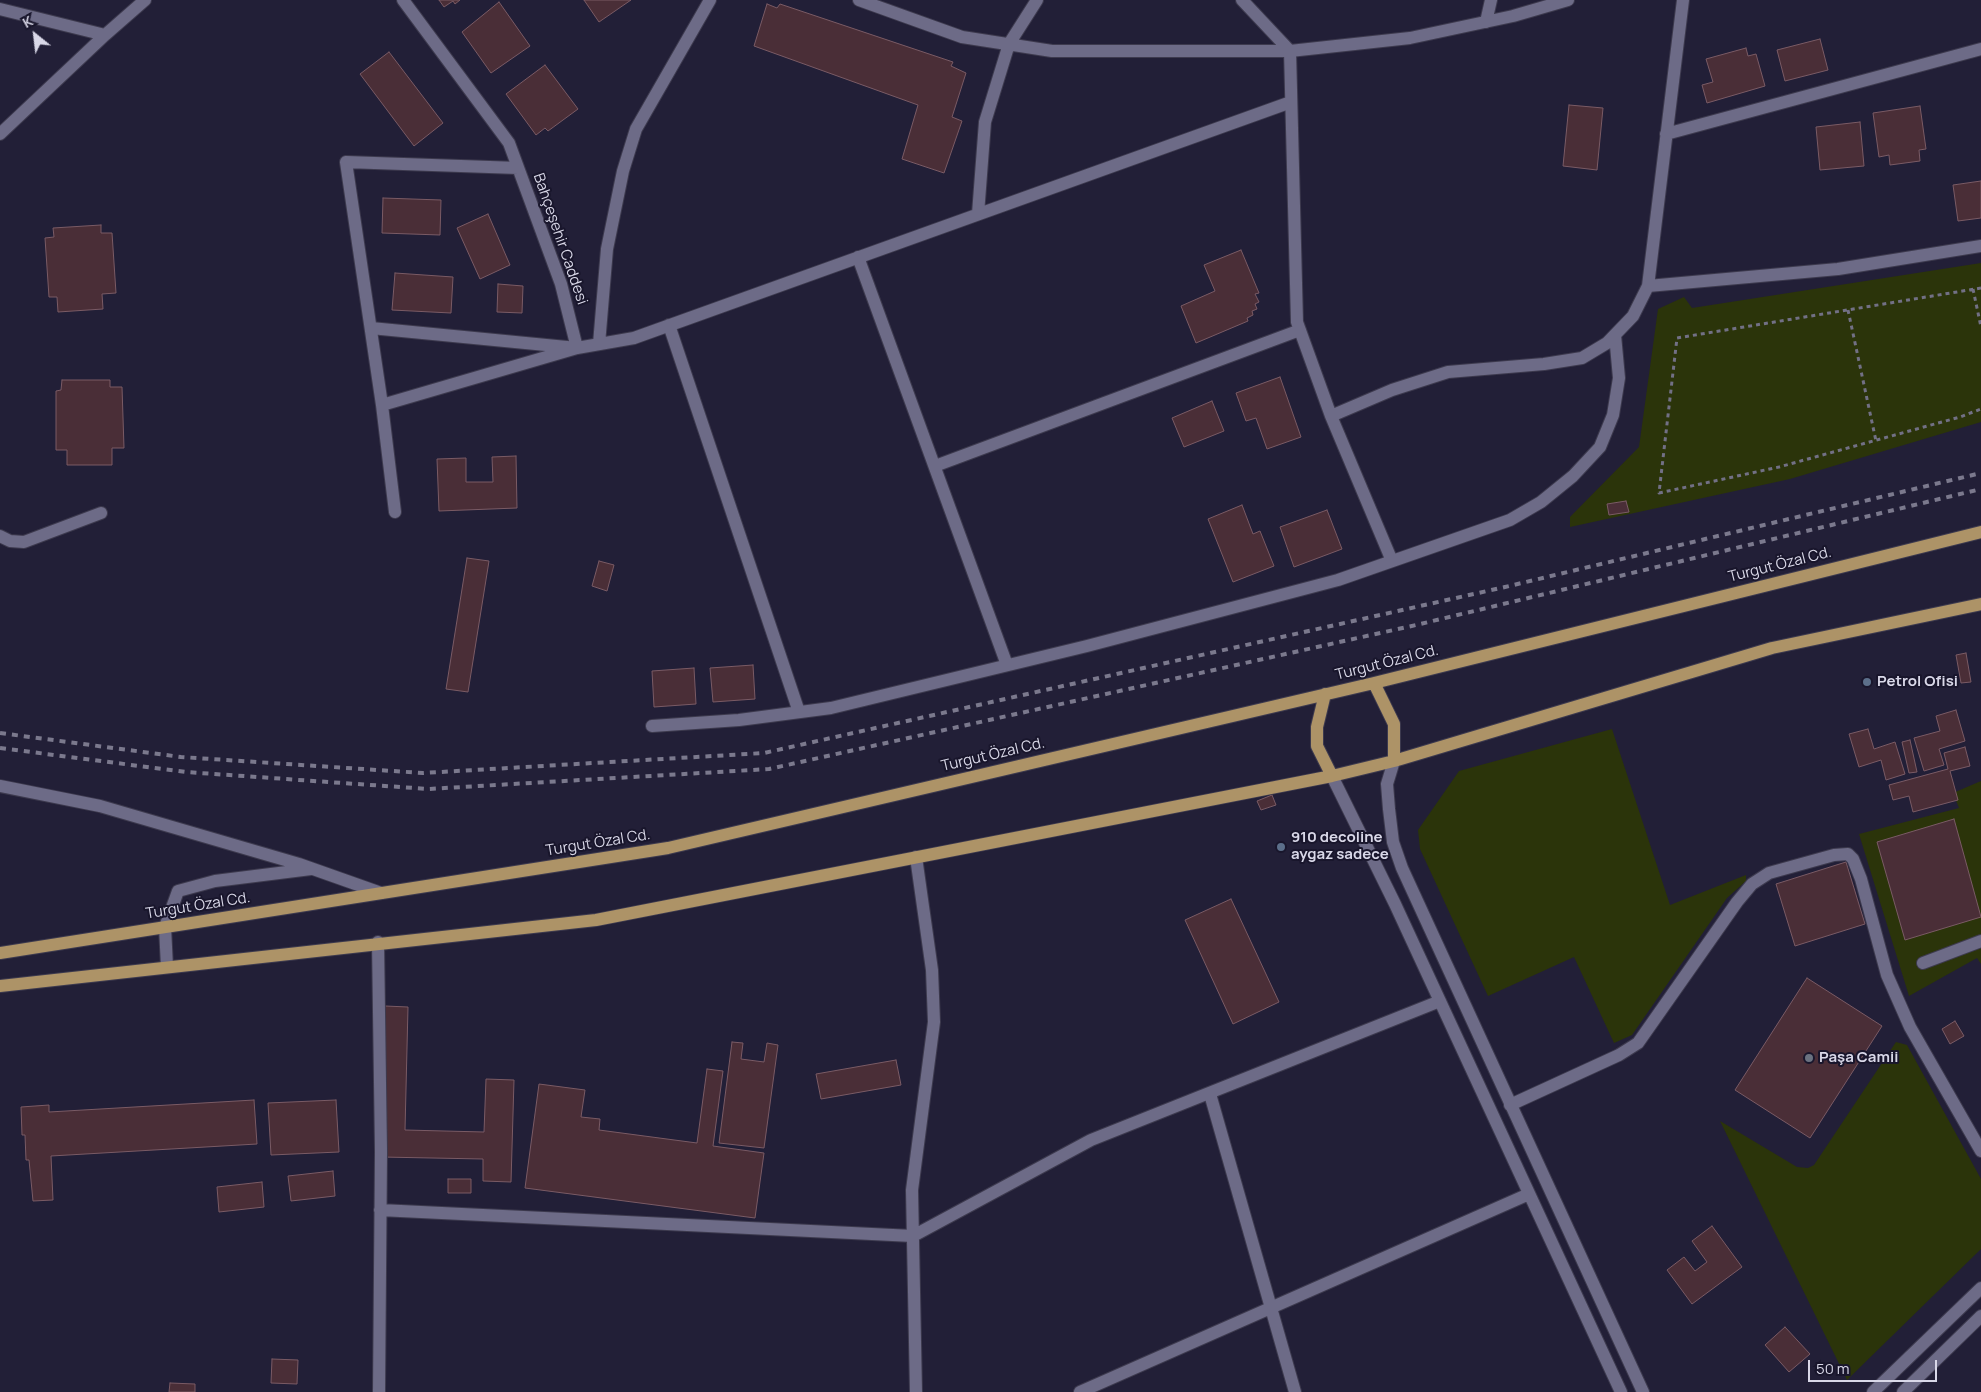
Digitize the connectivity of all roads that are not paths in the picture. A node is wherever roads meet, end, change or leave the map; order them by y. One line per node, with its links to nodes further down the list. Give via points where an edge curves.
1 (144, 0): 12 (street)
2 (403, 0): 19 (street, Bahçeşehir Caddesi, via 509,143)
3 (710, 0): 28 (street, via 636,129 623,171 607,249)
4 (859, 0): 13 (street, via 962,37)
5 (1037, 0): 13 (street)
6 (1242, 0): 15 (street)
7 (1491, 0): 11 (street)
8 (1568, 0): 11 (street)
9 (1683, 0): 18 (street)
10 (5, 7): 12 (street)
11 (1486, 22): 15 (street, via 1410,38)
12 (105, 35): 17 (street)
13 (1009, 44): 15 (street, via 1052,51); 20 (street, via 985,122)
14 (1981, 50): 18 (street)
15 (1290, 51): 16 (street)
16 (1291, 102): 20 (street); 26 (street, via 1296,322)
17 (0, 134)
18 (1666, 134): 23 (street)
19 (518, 168): 25 (street, via 346,162); 29 (street, Bahçeşehir Caddesi, via 561,284)
20 (978, 214): 22 (street)
21 (1981, 246): 23 (street, via 1838,269)
22 (858, 257): 24 (street); 32 (street)
23 (1648, 286): 27 (street, via 1633,316)
24 (669, 325): 28 (street, via 634,338); 42 (street)
25 (371, 328): 29 (street); 30 (street)
26 (1300, 330): 31 (street); 32 (street)
27 (1615, 335): 31 (street, via 1608,343 1582,358 1448,372 1392,390); 37 (street, via 1619,378 1613,415 1600,447 1573,476 1541,502 1510,520)
28 (599, 344): 29 (street)
29 (577, 348): 30 (street)
30 (382, 405): 33 (street)
31 (1331, 416): 37 (street)
32 (935, 466): 39 (street)
33 (395, 512)
34 (102, 513): 36 (street, via 24,542)
35 (1981, 532): 40 (main road, Turgut Özal Cd.)
36 (0, 536)
37 (1392, 560): 39 (street, via 1338,580)
38 (1981, 604): 44 (main road, via 1772,648)
39 (1008, 665): 42 (street, via 831,708)
40 (1374, 683): 41 (main road, Turgut Özal Cd.); 44 (main road, via 1394,724)
41 (1325, 694): 45 (main road, via 1317,726 1317,746); 49 (main road, Turgut Özal Cd., via 668,848)
42 (799, 712): 43 (street)
43 (652, 726)
44 (1394, 761): 45 (main road); 59 (street, via 1387,784 1393,842)
45 (1332, 776): 47 (main road); 57 (street)
46 (0, 786): 48 (street, via 100,806)
47 (916, 857): 52 (main road, via 596,920); 63 (street, via 932,970 934,1022 912,1190)
48 (314, 869): 49 (street); 50 (street, via 215,881 178,891)
49 (381, 894): 50 (main road, Turgut Özal Cd.)
50 (165, 928): 53 (main road, Turgut Özal Cd.); 55 (street)
51 (1981, 941): 54 (street)
52 (378, 942): 55 (main road); 62 (street)
53 (0, 954)
54 (1923, 963)
55 (167, 967): 56 (main road)
56 (0, 986)
57 (1440, 1001): 58 (street); 61 (street)
58 (1210, 1094): 63 (street, via 1091,1140); 65 (street)
59 (1510, 1105): 60 (street, via 1638,1043 1752,884 1770,873 1848,854 1861,879 1887,975 1898,1001); 72 (street)
60 (1981, 1151)
61 (1529, 1194): 65 (street); 71 (street)
62 (380, 1210): 63 (street); 67 (street)
63 (914, 1236): 68 (street)
64 (1981, 1288): 73 (street)
65 (1272, 1306): 69 (street); 70 (street)
66 (1981, 1316): 74 (street)
67 (379, 1392)
68 (916, 1392)
69 (1080, 1392)
70 (1295, 1392)
71 (1621, 1392)
72 (1643, 1392)
73 (1873, 1392)
74 (1903, 1392)

